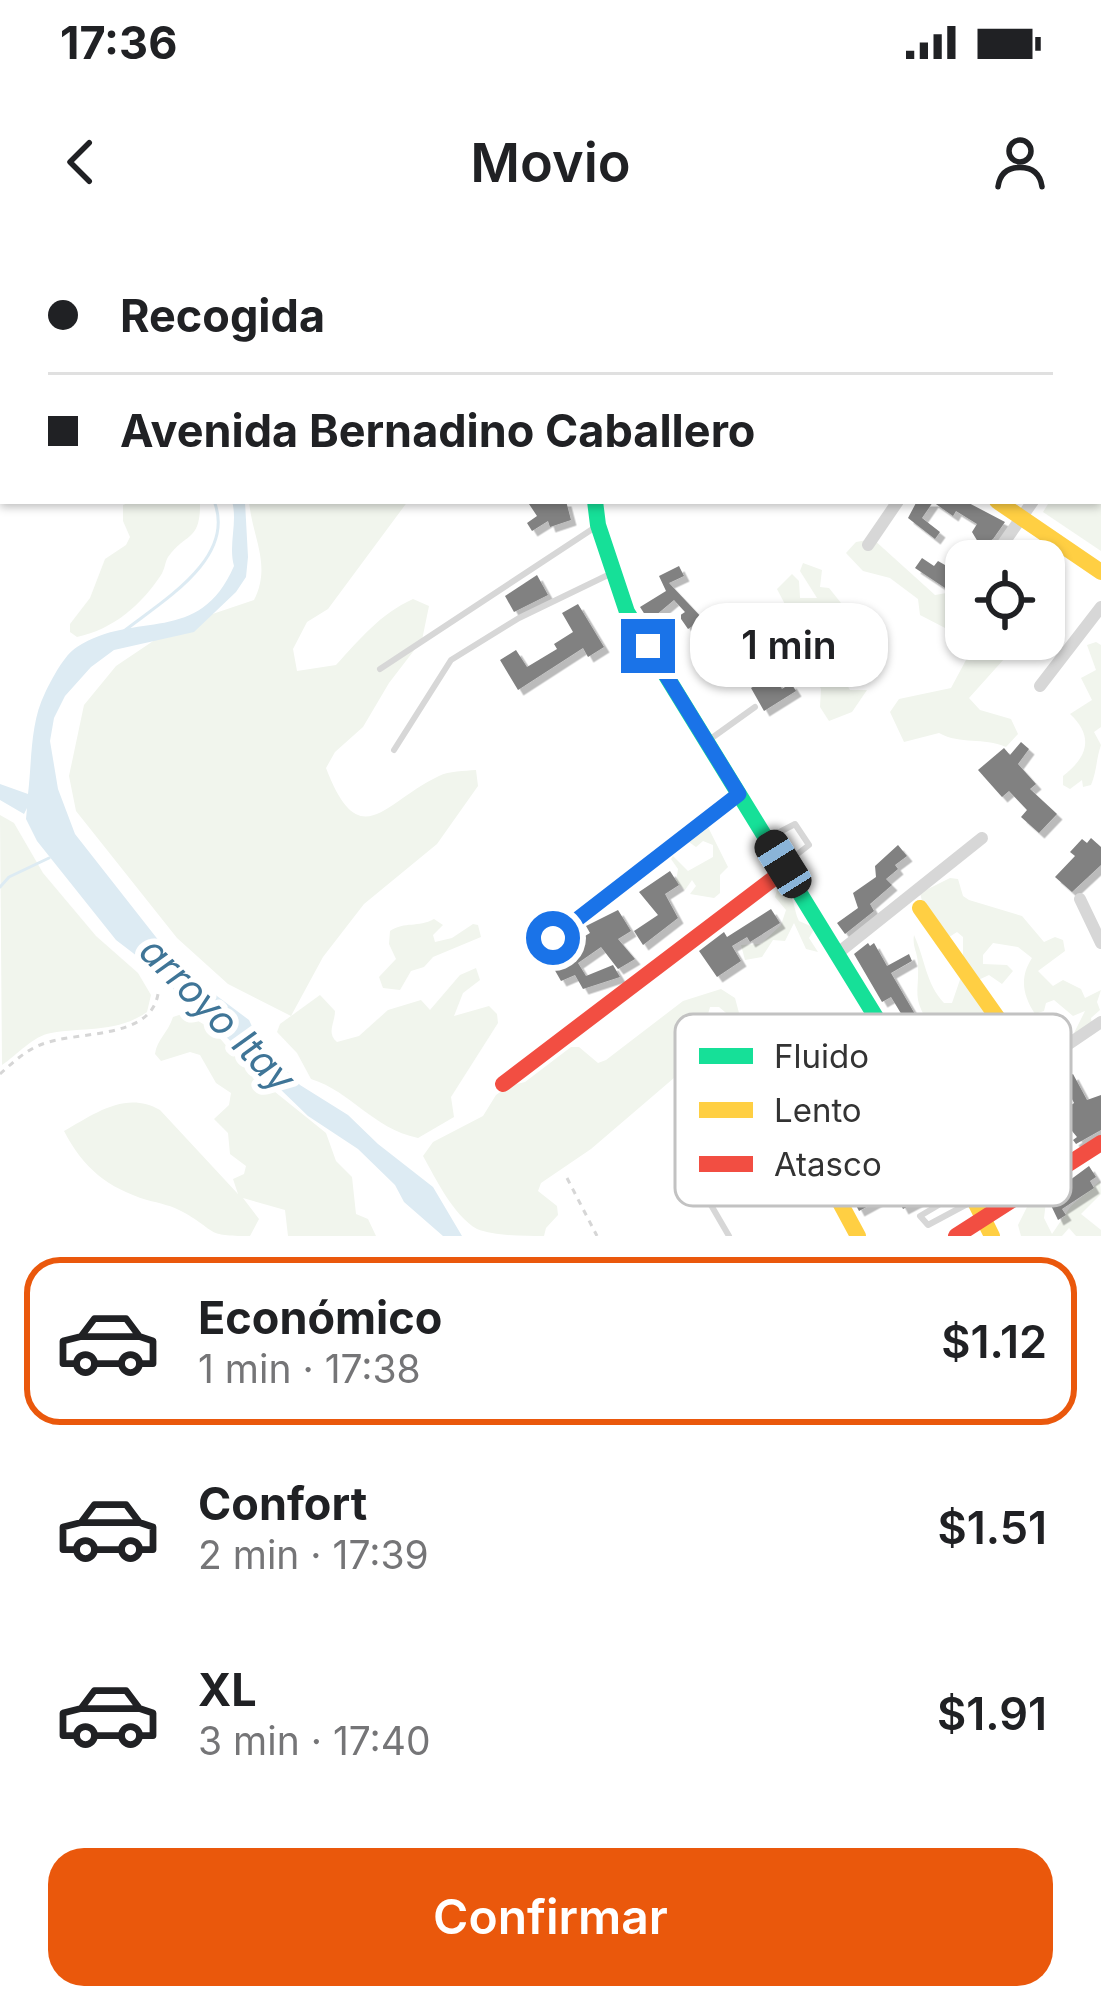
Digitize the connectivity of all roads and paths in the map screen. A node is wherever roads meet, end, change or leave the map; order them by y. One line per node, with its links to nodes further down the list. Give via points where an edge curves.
1 (595, 504): 6 (street)
2 (896, 504): 8 (street)
3 (1001, 504): 5 (street)
4 (1031, 504): 5 (street)
5 (1021, 518): 7 (street); 9 (street)
6 (598, 525): 10 (street); 12 (lane)
7 (1006, 540)
8 (868, 545)
9 (1101, 572)
10 (614, 573): 15 (street, via 627,612); 16 (lane, via 452,660)
11 (1101, 607): 13 (street)
12 (380, 669)
13 (1040, 686)
14 (755, 707): 15 (lane)
15 (707, 742): 17 (street)
16 (394, 750)
17 (739, 794): 18 (street); 23 (street)
18 (772, 836): 20 (street); 20 (lane, via 795,824 809,845)
19 (982, 838): 25 (street)
20 (788, 864): 25 (street); 32 (street)
21 (1080, 899): 24 (street)
22 (920, 908): 28 (street)
23 (553, 938)
24 (1101, 943)
25 (838, 952): 27 (street)
26 (158, 994): 31 (path, via 142,1020 36,1046)
27 (873, 1014)
28 (995, 1014)
29 (1101, 1022): 30 (street)
30 (1071, 1042)
31 (0, 1074)
32 (502, 1084)
33 (1101, 1143): 34 (street)
34 (1071, 1165)
35 (567, 1178): 42 (path)
36 (712, 1206): 43 (lane)
37 (842, 1206): 44 (street)
38 (943, 1206): 39 (lane, via 920,1216 928,1225)
39 (954, 1206)
40 (1017, 1206): 41 (street)
41 (987, 1228): 45 (street)
42 (597, 1236)
43 (729, 1236)
44 (858, 1236)
45 (956, 1236)

